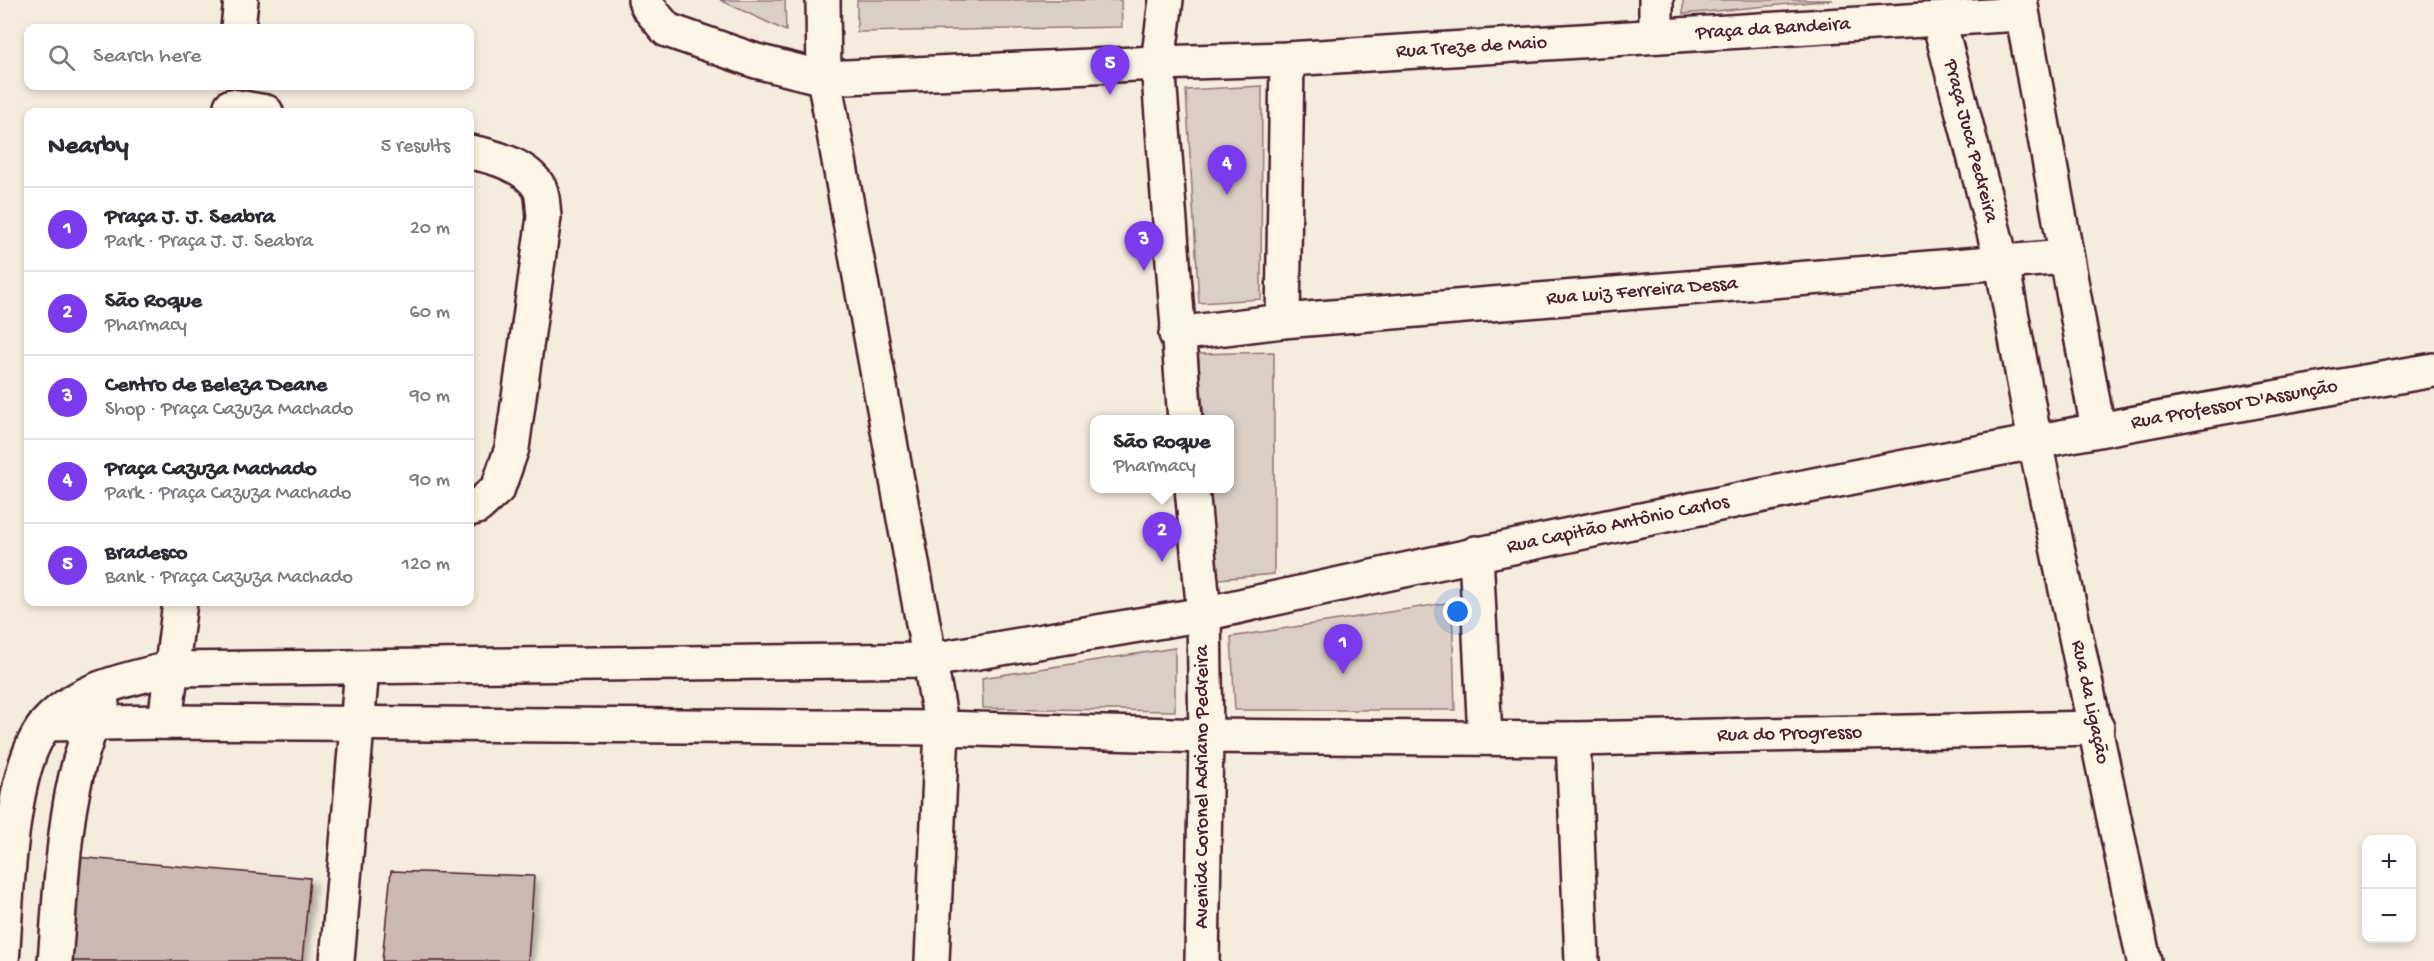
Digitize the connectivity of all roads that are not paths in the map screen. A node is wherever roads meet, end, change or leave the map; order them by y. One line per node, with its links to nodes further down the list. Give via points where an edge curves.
1 (240, 0): 8 (street)
2 (645, 0): 12 (street, Rua Treze de Maio, via 667,30 756,61)
3 (823, 0): 12 (street)
4 (1166, 0): 11 (street)
5 (1656, 0): 9 (street)
6 (2020, 7): 7 (street, Praça da Bandeira); 16 (street)
7 (1940, 21): 9 (street, Praça da Bandeira); 17 (street, Praça Juca Pedreira)
8 (238, 24)
9 (1656, 36): 10 (street, Rua Treze de Maio)
10 (1287, 59): 11 (street, Rua Treze de Maio); 18 (street)
11 (1158, 63): 12 (street, Rua Treze de Maio); 19 (street)
12 (824, 78): 29 (street)
13 (232, 101): 14 (street)
14 (254, 108)
15 (474, 153): 25 (street, via 525,172 540,190 544,217 512,448 498,488)
16 (2066, 257): 17 (street); 22 (street)
17 (2002, 263): 18 (street, Rua Luiz Ferreira Dessa); 23 (street, Praça Juca Pedreira)
18 (1283, 321): 19 (street, Rua Luiz Ferreira Dessa)
19 (1176, 334): 21 (street)
20 (2434, 370): 22 (street, Rua Professor D'Assunção)
21 (1184, 415)
22 (2098, 429): 23 (street, Rua Professor D'Assunção)
23 (2035, 442): 26 (street, Rua Capitão Antônio Carlos); 38 (street, Rua da Ligação)
24 (1192, 493): 28 (street, Avenida Coronel Adriano Pedreira)
25 (474, 508)
26 (1476, 553): 28 (street, Rua Capitão Antônio Carlos); 40 (street)
27 (179, 606): 31 (street)
28 (1204, 614): 29 (street, Rua Capitão Antônio Carlos); 39 (street, Avenida Coronel Adriano Pedreira)
29 (931, 660): 30 (street, Rua Capitão Antônio Carlos); 37 (street)
30 (362, 668): 31 (street, Rua Capitão Antônio Carlos); 36 (street)
31 (170, 669): 32 (street, Rua Capitão Antônio Carlos); 33 (street)
32 (112, 683): 34 (street); 35 (street, Rua Capitão Antônio Carlos, via 67,707)
33 (165, 722): 34 (street, Rua do Progresso); 36 (street, Rua do Progresso)
34 (92, 723): 35 (street, Rua do Progresso); 43 (street, via 66,830)
35 (46, 724): 42 (street, Rua Capitão Antônio Carlos, via 30,748 21,777)
36 (358, 725): 37 (street, Rua do Progresso); 44 (street)
37 (942, 728): 39 (street, Rua do Progresso); 45 (street)
38 (2097, 728): 41 (street, Rua do Progresso); 48 (street, Rua da Ligação)
39 (1206, 736): 40 (street, Rua do Progresso); 46 (street, Avenida Coronel Adriano Pedreira)
40 (1485, 738): 41 (street, Rua do Progresso)
41 (1573, 739): 47 (street)
42 (2, 961)
43 (55, 961)
44 (337, 961)
45 (932, 961)
46 (1202, 961)
47 (1582, 961)
48 (2144, 961)

